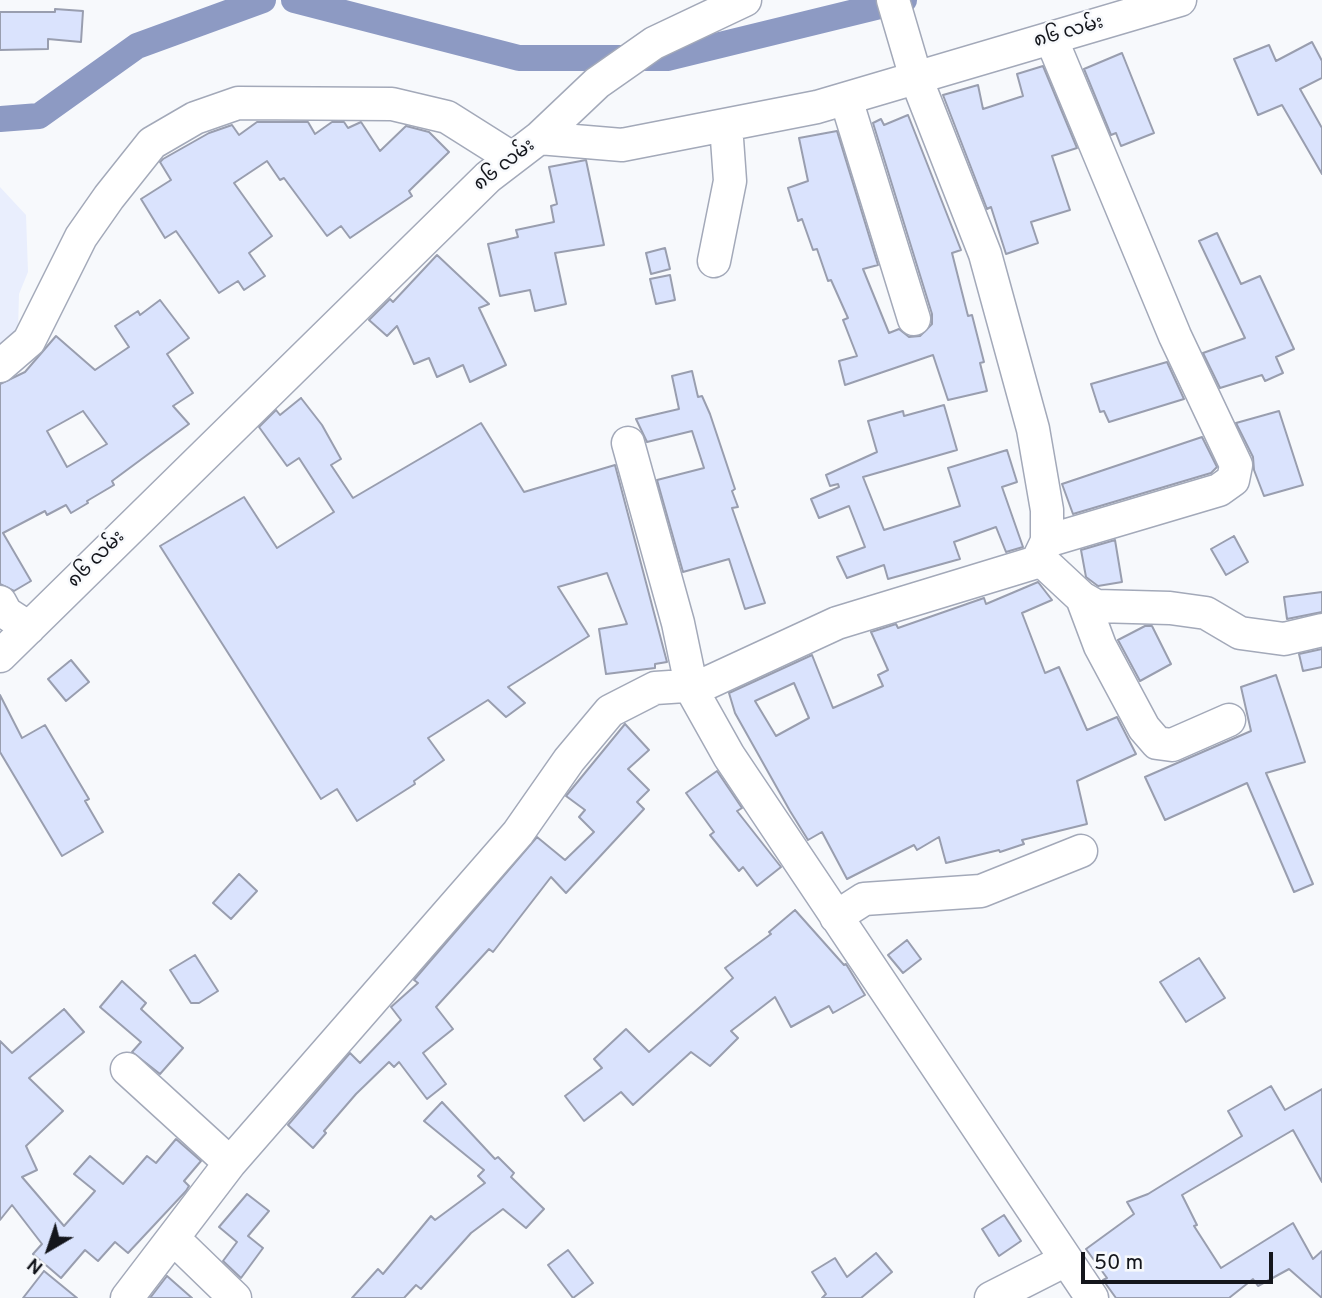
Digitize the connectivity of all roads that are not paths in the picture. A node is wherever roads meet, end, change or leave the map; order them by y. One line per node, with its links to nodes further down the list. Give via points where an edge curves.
1 (745, 0): 9 (street, via 654,43 597,83)
2 (1180, 0): 3 (street, ၈၆ လမ်း)
3 (1122, 8): 5 (street, ၈၆ လမ်း)
4 (897, 13): 6 (street)
5 (1051, 38): 6 (street, ၈၆ လမ်း); 15 (street, via 1175,336 1236,465 1233,480 1219,490)
6 (916, 78): 7 (street, ၈၆ လမ်း); 15 (street, via 985,254 1032,429 1047,510)
7 (846, 99): 8 (street, ၈၆ လမ်း); 12 (street)
8 (726, 125): 9 (street, ၈၆ လမ်း, via 622,145); 11 (street, via 730,181)
9 (539, 138): 10 (street, ၈၆ လမ်း)
10 (512, 158): 13 (street, via 447,117 392,104 238,103 195,118 152,143 109,197 81,237 29,341); 18 (street, ၈၆ လမ်း)
11 (714, 261)
12 (914, 319)
13 (0, 366)
14 (628, 443): 21 (street)
15 (1043, 549): 16 (street); 21 (street, via 1037,562 837,623)
16 (1082, 598): 19 (street, via 1096,606 1206,613 1240,633 1284,639); 22 (street, via 1100,646 1144,728 1157,743 1172,745)
17 (0, 603): 18 (street, via 6,613)
18 (29, 628): 20 (street, ၈၆ လမ်း)
19 (1322, 630)
20 (0, 656)
21 (692, 690): 24 (street, via 729,756); 26 (street, via 685,686 655,688 610,711 500,854)
22 (1229, 720)
23 (1081, 851): 24 (street, via 981,891 864,899)
24 (836, 918): 28 (street)
25 (127, 1069): 26 (street)
26 (230, 1163): 27 (street)
27 (173, 1238): 29 (street); 30 (street)
28 (1066, 1260): 31 (street); 32 (street)
29 (128, 1298)
30 (235, 1298)
31 (991, 1298)
32 (1092, 1298)

